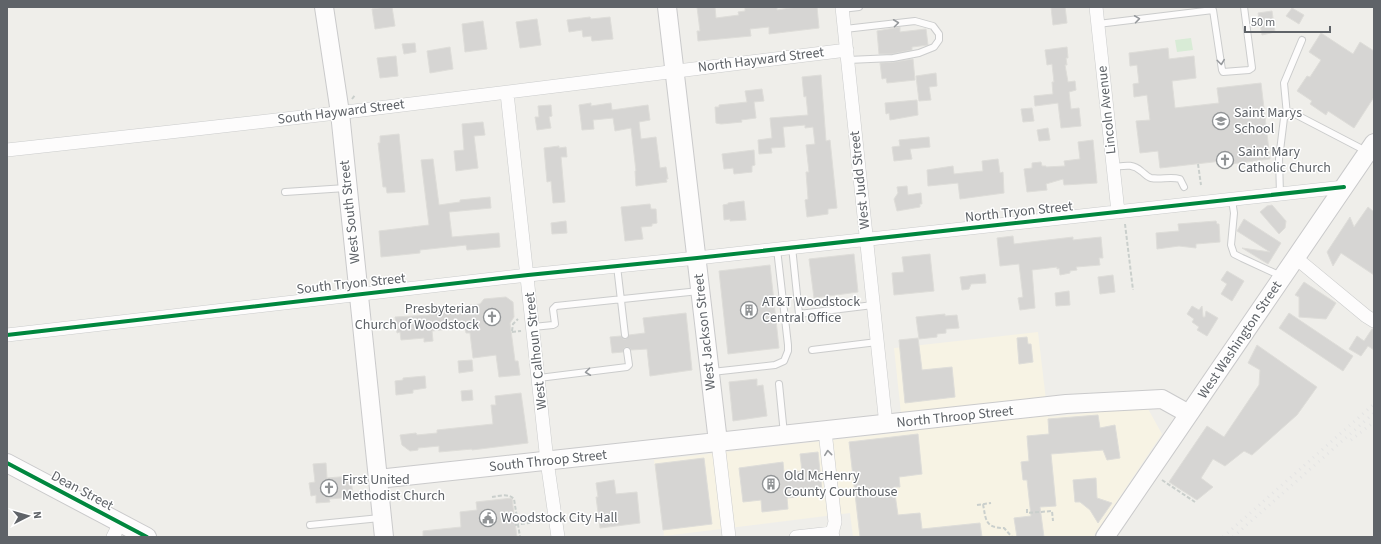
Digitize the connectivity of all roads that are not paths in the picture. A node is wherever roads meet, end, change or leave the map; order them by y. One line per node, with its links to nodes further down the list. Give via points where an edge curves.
1 (324, 7): 13 (street, West South Street)
2 (667, 7): 11 (street, West Jackson Street)
3 (859, 7): 6 (lane)
4 (1096, 7): 7 (street, Lincoln Avenue)
5 (1244, 7): 7 (lane, one-way to 5, via 1213,10 1222,70 1227,73 1252,68)
6 (842, 8): 8 (street, West Judd Street)
7 (1098, 24): 17 (street, Lincoln Avenue)
8 (845, 29): 10 (street, West Judd Street); 10 (lane, one-way to 10, via 915,21 933,26 939,34 939,40 934,47 919,53 893,58)
9 (1302, 40): 14 (lane, via 1284,83)
10 (848, 55): 11 (street, North Hayward Street); 25 (street, West Judd Street)
11 (675, 70): 12 (street, South Hayward Street); 28 (street, West Jackson Street)
12 (507, 92): 13 (street, South Hayward Street); 31 (street, West Calhoun Street)
13 (340, 113): 16 (street, South Hayward Street); 20 (street, West South Street)
14 (1287, 115): 15 (lane, via 1291,112); 22 (lane, via 1284,118 1279,159)
15 (1371, 148): 19 (street, West Washington Street)
16 (7, 150)
17 (1113, 167): 18 (lane, via 1131,165 1149,177 1174,177 1180,179); 24 (street, Lincoln Avenue)
18 (1184, 187)
19 (1344, 187): 22 (street, North Tryon Street); 29 (street, West Washington Street)
20 (347, 188): 21 (lane); 34 (street, West South Street)
21 (285, 192)
22 (1280, 194): 23 (street, North Tryon Street)
23 (1232, 200): 24 (street, North Tryon Street); 32 (lane, via 1234,213 1231,245 1234,254)
24 (1121, 212): 25 (street, North Tryon Street)
25 (866, 239): 26 (street, North Tryon Street); 36 (street, West Judd Street)
26 (792, 247): 27 (street, North Tryon Street); 36 (lane, via 799,314)
27 (777, 249): 28 (street, North Tryon Street); 44 (lane, via 788,345 784,361 775,365)
28 (697, 258): 30 (street, South Tryon Street); 33 (street, West Jackson Street)
29 (1296, 258): 32 (street, West Washington Street); 37 (street)
30 (617, 266): 31 (street, South Tryon Street); 35 (lane)
31 (528, 274): 34 (street, South Tryon Street); 38 (street, West Calhoun Street)
32 (1283, 277): 47 (street, West Washington Street)
33 (701, 290): 35 (lane); 44 (street, West Jackson Street)
34 (358, 295): 39 (street, South Tryon Street); 54 (street, West South Street)
35 (621, 299): 38 (lane, via 556,306 553,309 555,324); 40 (lane)
36 (873, 305): 41 (street, West Judd Street)
37 (1374, 321)
38 (533, 327): 45 (street, West Calhoun Street)
39 (7, 334)
40 (625, 335)
41 (877, 342): 42 (lane); 48 (street, West Judd Street)
42 (812, 350)
43 (627, 351): 45 (lane, one-way to 45, via 627,367)
44 (710, 372): 51 (street, West Jackson Street)
45 (539, 378): 52 (street, West Calhoun Street)
46 (779, 384): 50 (lane)
47 (1189, 414): 48 (street, North Throop Street, via 1162,399 1066,404); 64 (street, West Washington Street)
48 (886, 425): 49 (street, North Throop Street)
49 (825, 431): 50 (street, North Throop Street); 58 (street, one-way to 49, via 835,522)
50 (784, 435): 51 (street, North Throop Street)
51 (718, 442): 52 (street, South Throop Street); 62 (street, West Jackson Street)
52 (547, 461): 54 (street, South Throop Street); 61 (street, West Calhoun Street)
53 (7, 464): 57 (street, Dean Street)
54 (378, 479): 55 (street, West South Street)
55 (382, 518): 56 (lane); 60 (street, West South Street)
56 (310, 525)
57 (116, 530): 59 (street, Dean Street)
58 (832, 535): 63 (street)
59 (147, 537)
60 (384, 537)
61 (558, 537)
62 (729, 537)
63 (796, 537)
64 (1105, 537)

